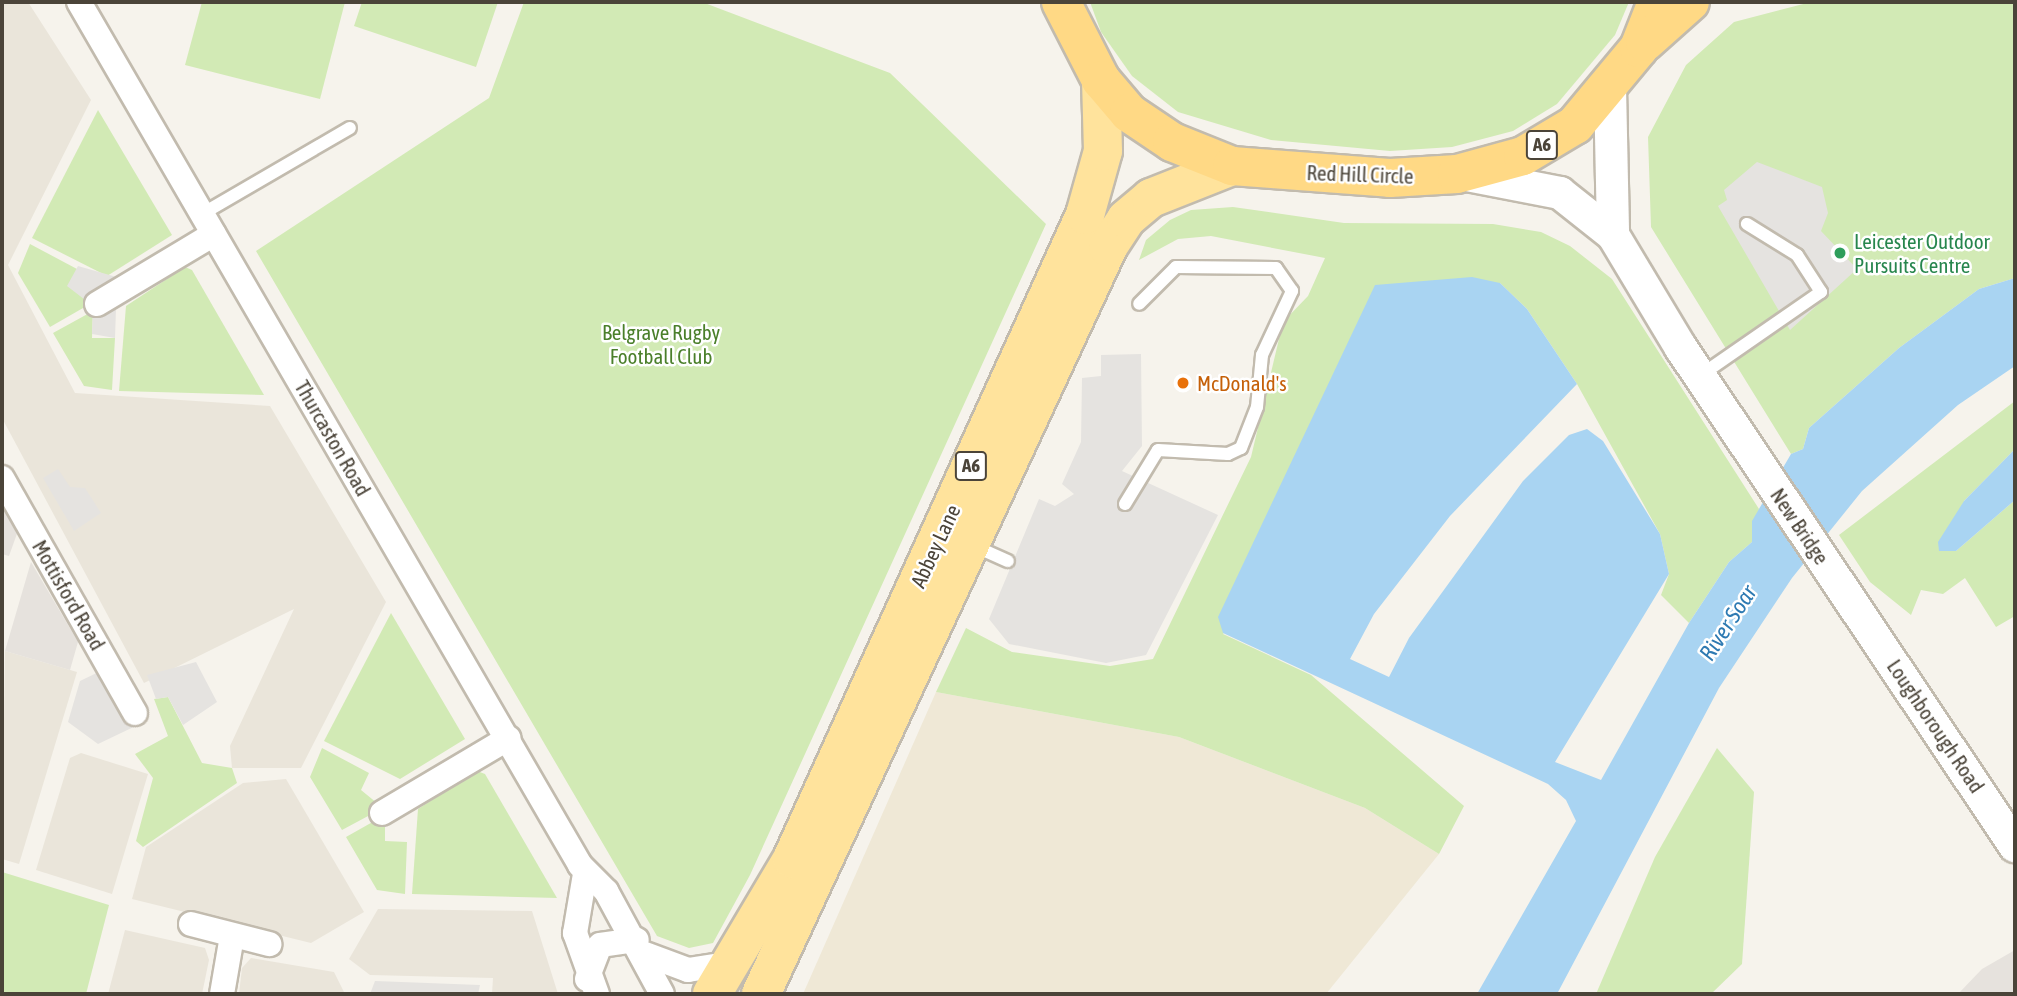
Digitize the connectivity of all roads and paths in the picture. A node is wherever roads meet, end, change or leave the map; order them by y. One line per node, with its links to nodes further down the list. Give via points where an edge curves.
1 (79, 2): 11 (street, Thurcaston Road)
2 (1061, 2): 6 (highway, Red Hill Circle / A6)
3 (1657, 2): 5 (highway, Red Hill Circle / A6)
4 (1690, 2): 5 (highway)
5 (1639, 48): 7 (highway, Red Hill Circle / A6)
6 (1101, 80): 9 (highway, Red Hill Circle / A6, via 1150,129); 31 (main road, Abbey Lane / A6, via 1103,151 1085,215 792,859)
7 (1610, 88): 10 (highway, Red Hill Circle / A6, via 1574,125 1523,156); 13 (street)
8 (350, 128): 11 (lane)
9 (1232, 166): 10 (highway, Red Hill Circle / A6, via 1390,178); 19 (main road, Abbey Lane / A6, via 1174,185 1126,219)
10 (1457, 174): 13 (street, via 1560,193)
11 (208, 224): 14 (street); 23 (street, Thurcaston Road)
12 (1747, 224): 16 (lane, via 1797,255 1821,292)
13 (1614, 235): 16 (street)
14 (97, 304)
15 (1139, 304): 18 (lane, via 1176,267 1276,268 1292,291 1262,355 1257,407 1241,448 1228,454 1158,450)
16 (1701, 375): 21 (street, New Bridge)
17 (2, 478): 22 (street, Mottisford Road)
18 (1125, 504)
19 (967, 543): 20 (lane); 36 (main road, Abbey Lane / A6)
20 (1008, 561)
21 (1855, 607): 25 (street, Loughborough Road)
22 (135, 713)
23 (509, 738): 24 (street); 26 (street, Thurcaston Road)
24 (382, 813)
25 (2015, 846)
26 (585, 874): 30 (street, Thurcaston Road, via 606,891); 32 (street, via 575,933)
27 (191, 924): 28 (street)
28 (232, 936): 29 (street); 33 (street)
29 (269, 944)
30 (641, 947): 31 (street, via 688,970); 32 (street, via 600,945); 34 (street, Thurcaston Road)
31 (734, 963): 35 (main road, Abbey Lane / A6)
32 (592, 987)
33 (222, 994)
34 (662, 994)
35 (712, 994)
36 (761, 994)

